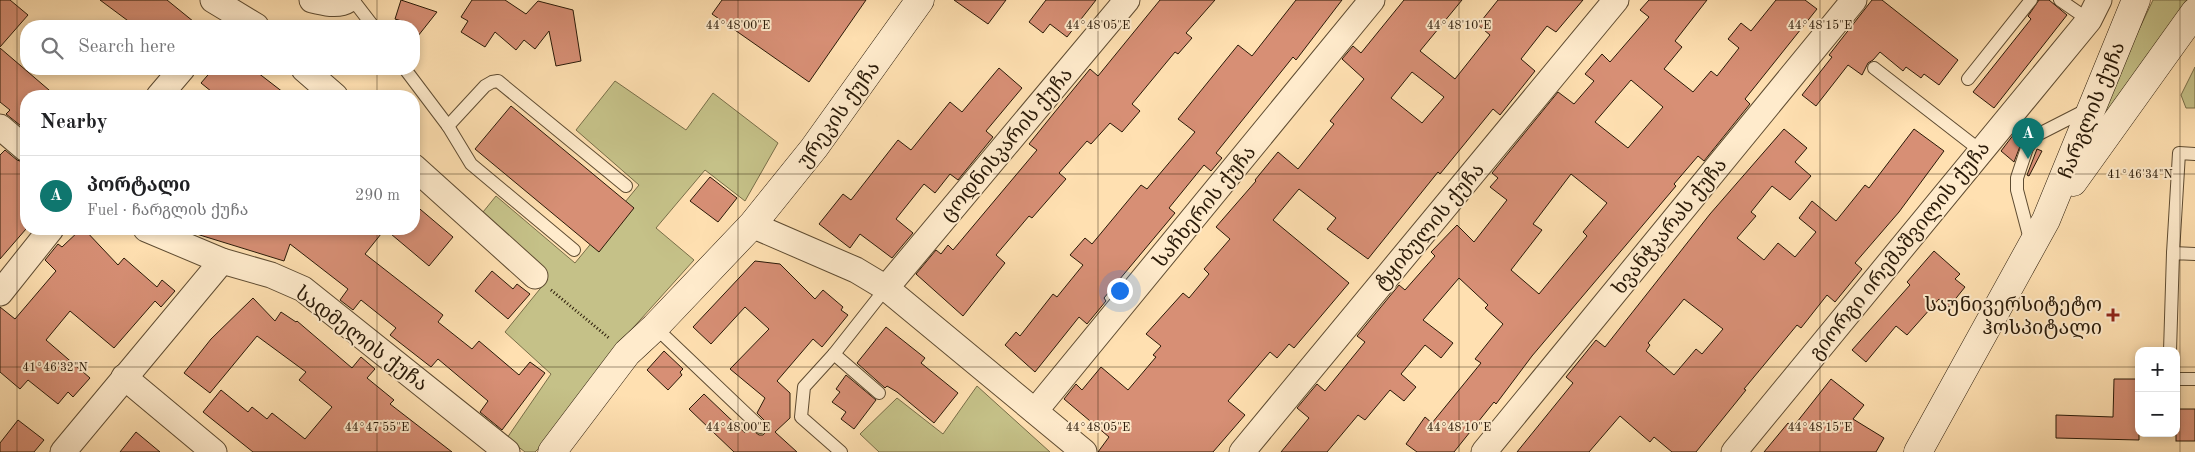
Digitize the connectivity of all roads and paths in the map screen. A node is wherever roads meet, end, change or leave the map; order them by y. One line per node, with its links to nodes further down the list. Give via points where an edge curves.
1 (312, 0): 2 (street, via 331,4)
2 (348, 0)
3 (353, 0): 14 (lane)
4 (920, 0): 31 (street, ურეკის ქუჩა, via 814,148)
5 (1127, 0): 40 (street, ცოდნისკარის ქუჩა)
6 (1372, 0): 50 (street, საჩხერის ქუჩა)
7 (1616, 0): 59 (street, ტყიბულის ქუჩა)
8 (1854, 0): 60 (street, ხვანჭკარას ქუჩა)
9 (2031, 0): 19 (lane)
10 (2060, 0): 12 (lane)
11 (2136, 0): 22 (street, ჩარგლის ქუჩა)
12 (2094, 10): 26 (street, გიორგი ირემაშვილის ქუჩა)
13 (2195, 12): 30 (street, ჩარგლის ქუჩა)
14 (368, 20)
15 (1874, 68): 26 (lane)
16 (177, 75): 20 (street)
17 (311, 75): 21 (street)
18 (410, 75): 23 (lane)
19 (1968, 79)
20 (165, 90)
21 (328, 90)
22 (2092, 107): 30 (street, ჩარგლის ქუჩა); 34 (lane, via 2037,136 2027,148 2017,178 2017,190)
23 (448, 126): 29 (lane, via 485,86 498,81); 35 (lane, via 471,164)
24 (0, 127): 25 (street)
25 (20, 144)
26 (1981, 151): 61 (street, გიორგი ირემაშვილის ქუჩა)
27 (2195, 154): 36 (lane, via 2179,154)
28 (420, 172): 39 (street)
29 (626, 186)
30 (2046, 220): 34 (street, ჩარგლის ქუჩა)
31 (752, 225): 40 (street, via 856,270); 42 (street, ურეკის ქუჩა)
32 (46, 235): 41 (street)
33 (160, 235): 38 (street, სადმელის ქუჩა)
34 (2032, 246): 52 (street, ჩარგლის ქუჩა)
35 (574, 250)
36 (2173, 253): 37 (lane); 43 (lane)
37 (2195, 254)
38 (222, 261): 46 (street); 55 (street, სადმელის ქუჩა, via 271,274 303,289)
39 (535, 276): 44 (path)
40 (886, 288): 45 (lane); 50 (street)
41 (0, 294)
42 (655, 327): 44 (street, ურეკის ქუჩა); 51 (lane)
43 (2170, 347)
44 (627, 352): 56 (street, ურეკის ქუჩა)
45 (834, 354): 49 (lane); 57 (lane, via 804,387 800,417)
46 (124, 377): 53 (street); 54 (street)
47 (2180, 379): 48 (lane)
48 (2195, 379)
49 (879, 393)
50 (1035, 412): 58 (street)
51 (760, 427)
52 (1923, 450)
53 (63, 452)
54 (214, 452)
55 (508, 452)
56 (552, 452)
57 (841, 452)
58 (1084, 452)
59 (1242, 452)
60 (1484, 452)
61 (1734, 452)

